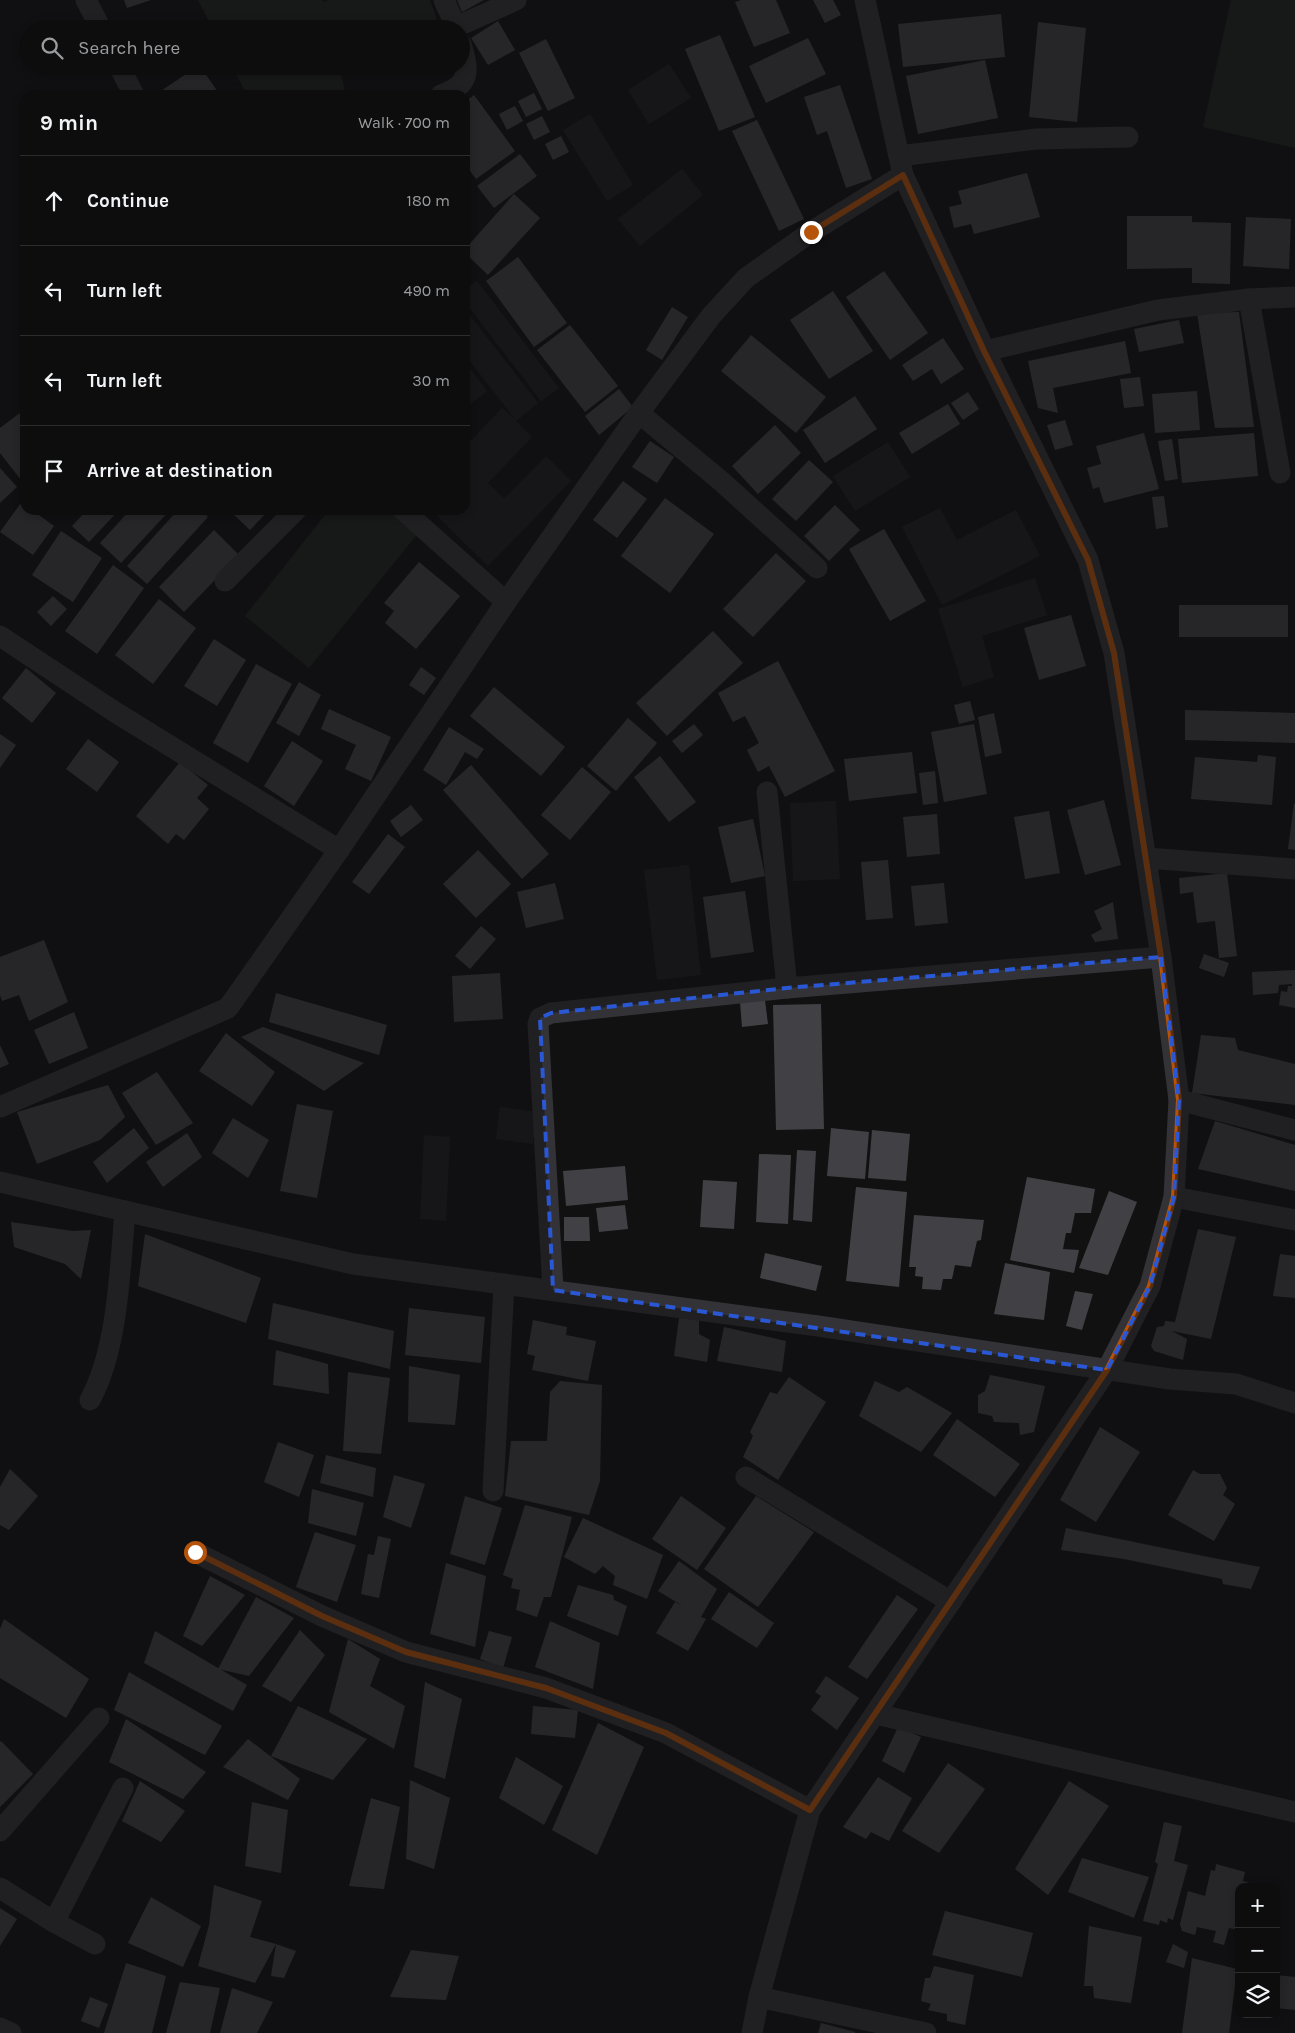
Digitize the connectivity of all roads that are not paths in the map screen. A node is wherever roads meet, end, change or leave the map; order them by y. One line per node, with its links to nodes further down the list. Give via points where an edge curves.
1 (86, 0): 5 (street)
2 (444, 0): 6 (street)
3 (516, 0): 7 (street)
4 (865, 0): 13 (street)
5 (96, 20)
6 (452, 20)
7 (470, 26)
8 (124, 75): 10 (street)
9 (465, 75): 11 (street)
10 (131, 90)
11 (453, 90)
12 (1128, 137): 13 (street, via 1036,139)
13 (901, 165): 16 (street); 17 (street, via 746,278 711,316)
14 (1295, 297): 15 (street)
15 (1249, 299): 16 (street, via 1158,310); 18 (street)
16 (984, 351): 27 (street, via 1088,560 1114,653)
17 (639, 413): 21 (street, via 722,481); 23 (street)
18 (1280, 473)
19 (291, 515): 22 (street)
20 (409, 515): 23 (street)
21 (817, 568)
22 (225, 582)
23 (506, 602): 26 (street)
24 (0, 636): 26 (street, via 115,712)
25 (767, 792): 30 (street)
26 (339, 850): 32 (street, via 228,1008)
27 (1146, 858): 28 (street); 29 (street)
28 (1295, 868)
29 (1161, 957): 30 (street); 31 (street)
30 (786, 988): 39 (street, via 550,1013 540,1018)
31 (1179, 1100): 33 (street); 35 (street)
32 (0, 1107)
33 (1295, 1130)
34 (0, 1182): 36 (street)
35 (1174, 1197): 37 (street); 40 (street, via 1150,1286)
36 (125, 1211): 38 (street, via 353,1264); 41 (street, via 116,1306 100,1382)
37 (1295, 1220)
38 (504, 1284): 39 (street); 44 (street)
39 (553, 1290): 40 (street)
40 (1107, 1370): 42 (street, via 1236,1384); 46 (street)
41 (90, 1400)
42 (1295, 1403)
43 (746, 1478): 46 (street)
44 (493, 1491)
45 (195, 1552): 50 (street, via 322,1616 406,1652 546,1688 666,1733)
46 (951, 1602): 47 (street)
47 (876, 1714): 50 (street); 51 (street)
48 (99, 1718): 52 (street)
49 (123, 1788): 54 (street)
50 (810, 1810): 56 (street)
51 (1295, 1812)
52 (0, 1831)
53 (0, 1888): 54 (street)
54 (54, 1922): 55 (street)
55 (95, 1944)
56 (759, 1997): 59 (street); 60 (street)
57 (0, 2028): 58 (street)
58 (11, 2033)
59 (752, 2033)
60 (926, 2033)

